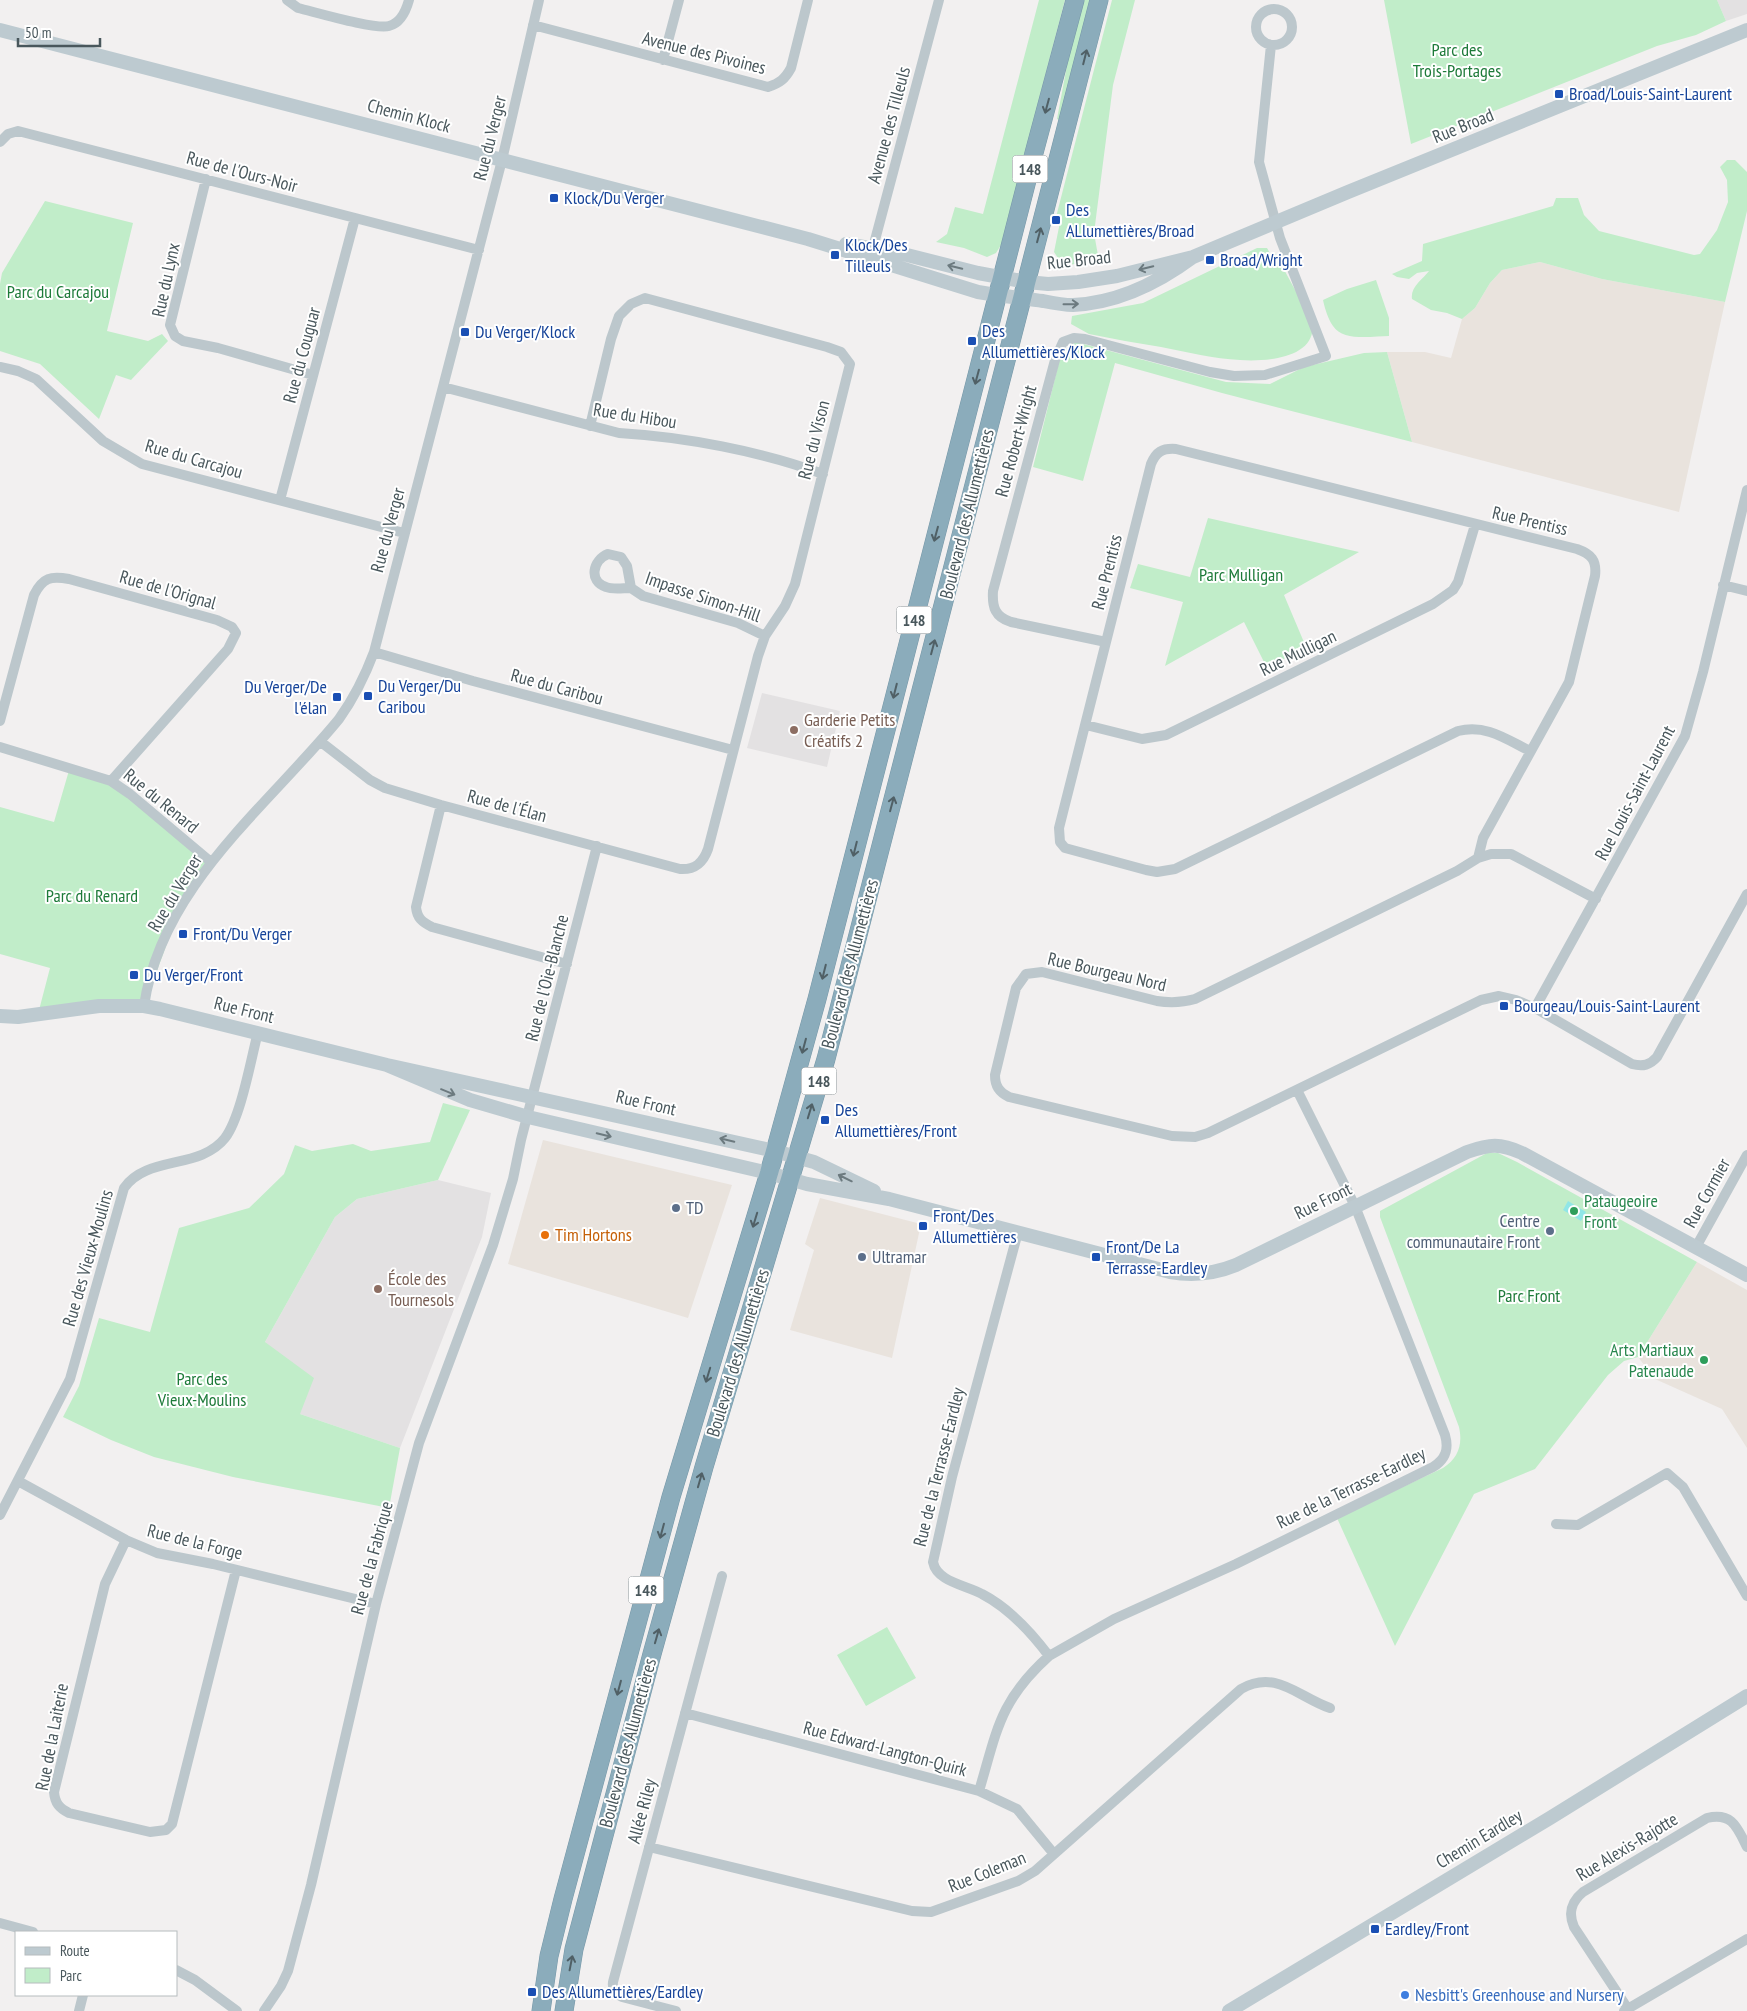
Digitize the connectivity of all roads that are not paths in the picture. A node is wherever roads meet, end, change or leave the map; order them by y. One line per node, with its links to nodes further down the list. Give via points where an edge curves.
1 (287, 0): 2 (street, via 298,8 379,27 395,24)
2 (409, 0)
3 (539, 0): 9 (street, Rue du Verger)
4 (678, 0): 13 (street)
5 (808, 0): 13 (street, Avenue des Pivoines, via 791,68 778,84 768,87)
6 (939, 0): 20 (street, Avenue des Tilleuls)
7 (1075, 0): 22 (highway, Boulevard des Allumettières / 148, one-way to 22)
8 (1099, 0): 23 (highway, Boulevard des Allumettières / 148, one-way to 8)
9 (533, 25): 13 (street, Avenue des Pivoines); 15 (street, Rue du Verger)
10 (0, 30): 15 (street, Chemin Klock)
11 (1747, 30): 18 (street, Rue Broad)
12 (1271, 46): 18 (street, via 1259,162)
13 (663, 60)
14 (0, 142): 16 (street, Rue de l'Ours-Noir, via 8,134 18,131)
15 (502, 160): 19 (street, Rue du Verger); 20 (street, Chemin Klock)
16 (206, 179): 17 (street, Rue de l'Ours-Noir); 27 (street, Rue du Lynx, via 170,325 176,336 183,341)
17 (355, 218): 19 (street, Rue de l'Ours-Noir); 27 (street, Rue du Couguar)
18 (1276, 222): 21 (street, Rue Broad); 39 (street, Rue Robert-Wright, via 1326,356 1265,375 1234,376 1085,339 1063,342 1056,355 993,591 993,607 1002,619 1011,622)
19 (478, 250): 28 (street, Rue du Verger)
20 (872, 254): 22 (street, Chemin Klock, one-way to 20); 24 (street, Chemin Klock, via 978,292)
21 (1193, 257): 23 (street, Rue Broad, one-way to 23, via 1094,280 1048,284); 25 (street, Rue Broad, one-way to 21, via 1074,305 1124,295 1158,281)
22 (1002, 278): 23 (street, Rue Broad); 24 (highway, Boulevard des Allumettières / 148)
23 (1027, 282): 25 (highway, Boulevard des Allumettières / 148)
24 (998, 296): 25 (street, Chemin Klock); 64 (highway, Boulevard des Allumettières / 148, one-way to 64)
25 (1022, 300): 66 (highway, Boulevard des Allumettières / 148, one-way to 25, via 826,1059)
26 (0, 368): 32 (street, Rue du Carcajou, via 36,379 88,430 142,464)
27 (313, 375): 32 (street, Rue du Couguar)
28 (443, 387): 29 (street, Rue du Hibou); 34 (street, Rue du Verger)
29 (590, 426): 30 (street, Rue du Hibou, via 619,433 717,445); 30 (street, Rue du Vison, via 619,316 631,304 645,298 841,352 850,364)
30 (823, 474): 38 (street, Rue du Vison, via 795,584)
31 (1747, 490): 35 (street, Rue Louis-Saint-Laurent)
32 (280, 500): 34 (street, Rue du Carcajou)
33 (1475, 525): 39 (street, Rue Prentiss, via 1176,449 1161,450 1151,464); 42 (street, Rue Mulligan, via 1458,582 1453,590 1433,604 1166,735 1142,739); 46 (street, Rue Prentiss, via 1577,549 1594,560 1595,576 1568,682)
34 (404, 533): 40 (street, Rue du Verger)
35 (1723, 585): 37 (street); 54 (street, Rue Louis-Saint-Laurent, via 1685,736)
36 (630, 588): 38 (street, Impasse Simon-Hill, via 643,596 738,623)
37 (1747, 591)
38 (765, 636): 45 (street, Rue du Vison)
39 (1106, 642): 42 (street, Rue Prentiss)
40 (374, 652): 43 (street, Rue du Verger, via 350,705); 45 (street, Rue du Caribou)
41 (0, 721): 47 (street, Rue de l'Orignal, via 34,595 48,578 69,578 232,627 236,633 228,649)
42 (1086, 725): 46 (street, Rue Prentiss, via 1059,828 1060,842 1071,851 1157,872 1186,865 1458,731 1480,728 1491,731)
43 (321, 742): 48 (street, Rue de l'Élan, via 377,785); 51 (street, Rue du Verger)
44 (0, 748): 47 (street, Rue du Renard)
45 (733, 750): 52 (street, Rue du Vison, via 708,849)
46 (1530, 751): 50 (street, Rue Prentiss, via 1483,838)
47 (111, 780): 51 (street, Rue du Renard)
48 (441, 805): 49 (street, Rue de l'Élan); 55 (street, via 416,907 422,922)
49 (597, 846): 52 (street, Rue de l'Élan, via 680,869); 55 (street, Rue de l'Oie-Blanche)
50 (1478, 858): 54 (street, Rue Bourgeau Nord, via 1511,854); 61 (street, Rue Bourgeau Nord, via 1185,1002 1156,1002 1042,972 1026,974 1016,988 995,1075 998,1089 1009,1097 1183,1137 1208,1133)
51 (211, 862): 56 (street, Rue du Verger, via 168,931)
52 (697, 866)
53 (1747, 894): 57 (street, Rue Bourgeau Nord, via 1652,1062 1639,1066 1632,1064)
54 (1596, 898): 57 (street, Rue Louis-Saint-Laurent)
55 (567, 964): 62 (street, Rue de l'Oie-Blanche)
56 (144, 1006): 58 (street, Rue Front, via 99,1006 18,1017); 59 (street, Rue Front)
57 (1535, 1008): 61 (street, Rue Bourgeau Nord, via 1507,997 1481,1000)
58 (0, 1016)
59 (258, 1032): 60 (street, Rue Front); 74 (street, Rue des Vieux-Moulins, via 234,1122 218,1146 200,1156 138,1174 124,1188 70,1379)
60 (387, 1065): 62 (street, Rue Front); 63 (street, Rue Front, one-way to 63, via 470,1100)
61 (1297, 1090): 70 (street, Rue de la Terrasse-Eardley)
62 (533, 1097): 63 (street, Rue de l'Oie-Blanche); 64 (street, Rue Front, one-way to 62)
63 (528, 1117): 67 (street, Rue Front, one-way to 67); 81 (street, Rue de la Fabrique, via 493,1245 419,1443)
64 (775, 1151): 66 (street, Rue Front); 67 (highway, Boulevard des Allumettières / 148)
65 (1747, 1155): 72 (street, Rue Cormier)
66 (796, 1157): 68 (highway, Boulevard des Allumettières / 148); 69 (street, Rue Front, one-way to 66, via 814,1162)
67 (769, 1173): 68 (street, Rue Front); 99 (highway, Boulevard des Allumettières / 148, one-way to 99, via 682,1460 620,1684 554,1936)
68 (790, 1179): 69 (street, Rue Front); 100 (highway, Boulevard des Allumettières / 148, one-way to 68, via 574,1949 652,1654)
69 (889, 1199): 71 (street, Rue Front)
70 (1355, 1206): 71 (street, Rue Front, via 1225,1270 1199,1274 1170,1272); 72 (street, Rue Front, via 1468,1152 1491,1145 1502,1146 1522,1153); 82 (street, Rue de la Terrasse-Eardley, via 1445,1435 1447,1448 1443,1459 1433,1467 1236,1564 1114,1619)
71 (1018, 1232): 82 (street, Rue de la Terrasse-Eardley, via 952,1477 933,1562 940,1575 980,1592 1002,1607 1025,1627)
72 (1696, 1246): 73 (street, Rue Front)
73 (1747, 1276)
74 (18, 1481): 75 (street, Rue des Vieux-Moulins); 77 (street, Rue de la Forge)
75 (0, 1515)
76 (1556, 1524): 80 (street, via 1578,1525 1667,1473 1683,1487)
77 (126, 1540): 78 (street, Rue de la Forge, via 168,1556); 78 (street, Rue de la Laiterie, via 105,1584 54,1792 55,1801 68,1813 150,1832 166,1830 172,1824)
78 (236, 1570): 81 (street, Rue de la Forge)
79 (722, 1576): 85 (street, Allée Riley)
80 (1747, 1596)
81 (376, 1604): 98 (street, Rue de la Fabrique, via 303,1918 288,1971)
82 (1049, 1656): 86 (street, Rue de la Terrasse-Eardley, via 1020,1686 1001,1718)
83 (1747, 1696): 102 (street, Chemin Eardley)
84 (1330, 1708): 89 (street, Rue Coleman, via 1278,1683 1249,1684)
85 (685, 1713): 86 (street, Rue Edward-Langton-Quirk); 87 (street, Allée Riley)
86 (979, 1791): 89 (street, Rue Edward-Langton-Quirk, via 1017,1809)
87 (649, 1846): 89 (street, Rue Coleman, via 922,1912 931,1912 1018,1881); 101 (street, Allée Riley, via 612,1988 622,1997)
88 (1747, 1847): 95 (street, Rue Alexis-Rajotte, via 1732,1822 1721,1816 1706,1818 1577,1897 1570,1918)
89 (1054, 1854)
90 (0, 1924): 91 (street)
91 (29, 1931)
92 (1747, 1939): 95 (street)
93 (178, 1971): 97 (street, via 196,1980)
94 (83, 1996): 96 (street)
95 (1626, 2010)
96 (78, 2011)
97 (237, 2011)
98 (264, 2011)
99 (541, 2011)
100 (564, 2011)
101 (676, 2011)
102 (1229, 2011)

